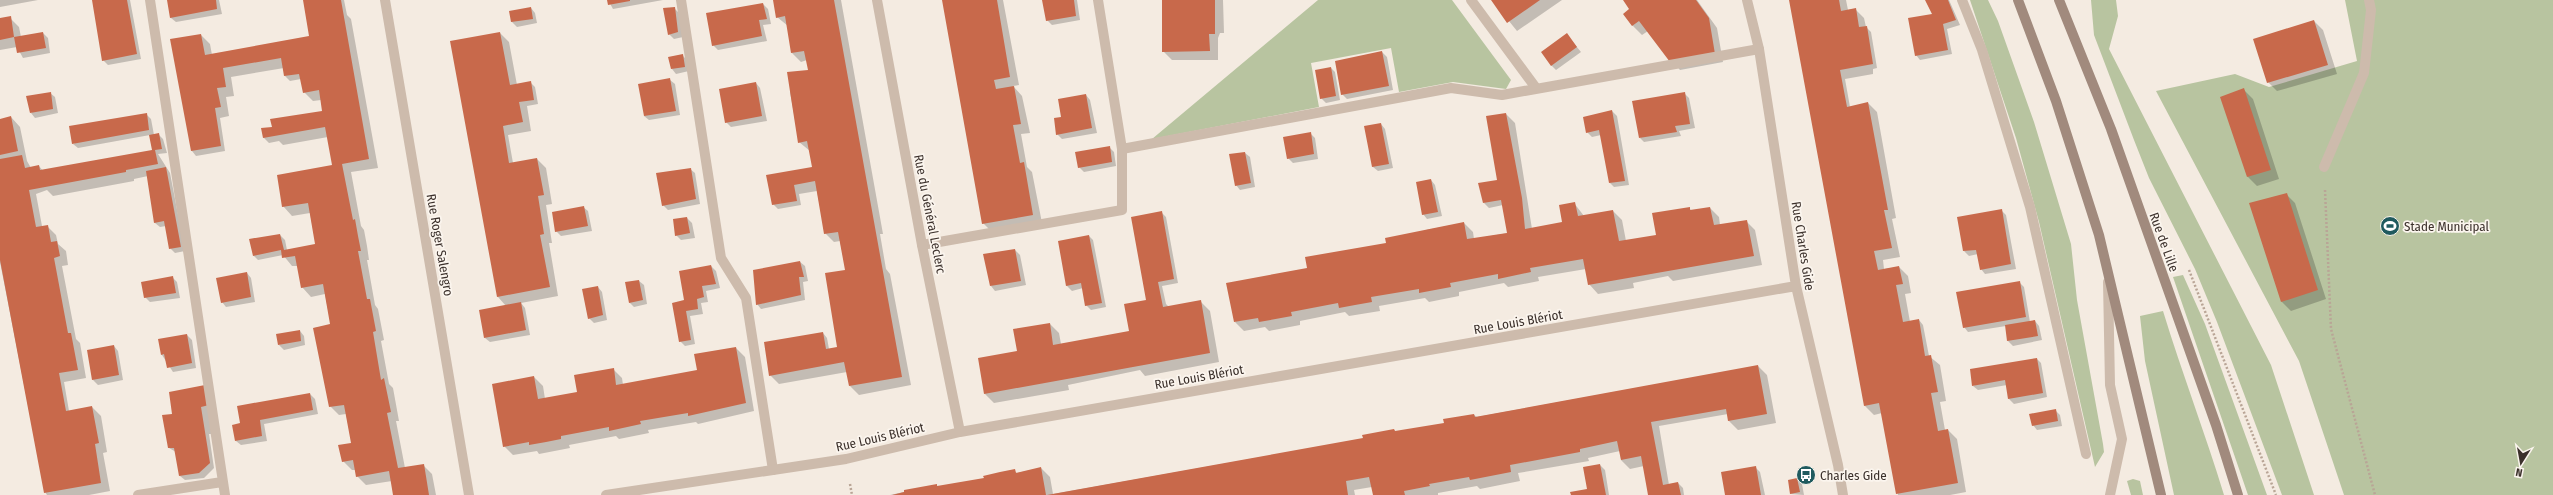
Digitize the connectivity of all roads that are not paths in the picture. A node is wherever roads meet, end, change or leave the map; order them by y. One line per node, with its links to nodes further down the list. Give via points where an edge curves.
1 (150, 0): 22 (street)
2 (385, 0): 25 (street, Rue Roger Salengro)
3 (681, 0): 21 (street, via 721,258 746,298)
4 (877, 0): 16 (street, Rue du Général Leclerc)
5 (1098, 0): 14 (street)
6 (1471, 0): 13 (street)
7 (1747, 0): 12 (street, Rue Charles Gide)
8 (1962, 0): 20 (street, via 1982,50 2030,207)
9 (2018, 0): 17 (main road, via 2073,150)
10 (2059, 0): 30 (main road, Rue de Lille, via 2111,129 2216,425)
11 (2369, 0): 15 (street, via 2371,10 2364,73)
12 (1759, 49): 13 (street); 18 (street, Rue Charles Gide)
13 (1536, 88): 14 (street, via 1502,95 1451,88)
14 (1122, 149): 16 (street, via 1122,210)
15 (2324, 167)
16 (922, 245): 19 (street, Rue du Général Leclerc)
17 (2108, 270): 28 (street, via 2110,385 2122,439); 29 (main road)
18 (1796, 286): 19 (street, Rue Louis Blériot); 27 (street, Rue Charles Gide, via 1838,465)
19 (960, 432): 21 (street, Rue Louis Blériot, via 846,459)
20 (2086, 454)
21 (773, 470): 26 (street, Rue Louis Blériot)
22 (222, 482): 23 (street); 24 (street)
23 (138, 495)
24 (224, 495)
25 (469, 495)
26 (606, 495)
27 (1842, 495)
28 (2110, 495)
29 (2161, 495)
30 (2238, 495)

